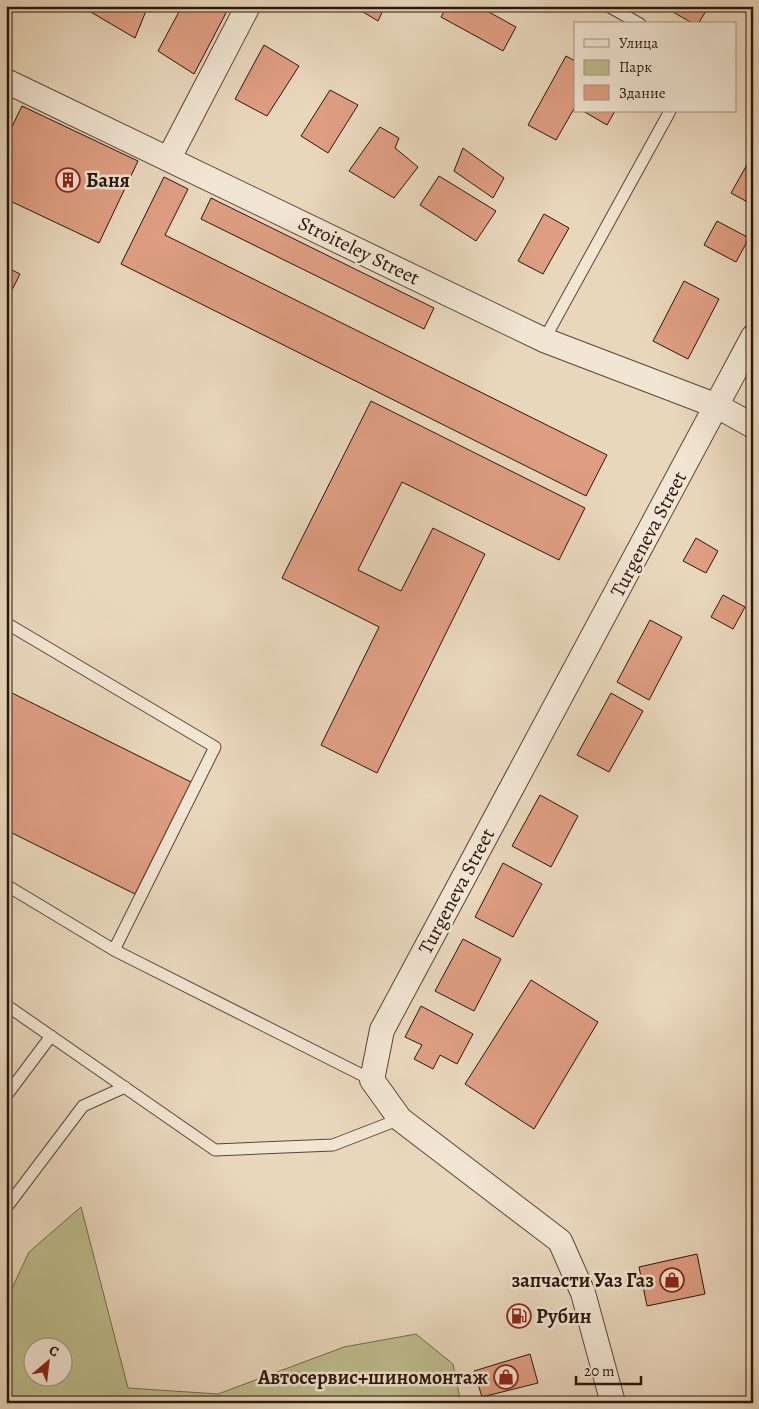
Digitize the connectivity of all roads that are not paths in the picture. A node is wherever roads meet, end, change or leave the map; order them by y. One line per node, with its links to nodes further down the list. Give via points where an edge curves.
1 (248, 6): 6 (street)
2 (608, 6): 3 (lane)
3 (636, 22)
4 (6, 81): 6 (street, Stroiteley Street)
5 (669, 112): 8 (lane)
6 (169, 158): 8 (street, Stroiteley Street)
7 (753, 337): 9 (street, Turgeneva Street)
8 (544, 340): 9 (street, Stroiteley Street)
9 (716, 406): 10 (street, Stroiteley Street); 16 (street, Turgeneva Street, via 382,1030)
10 (753, 426)
11 (6, 623): 13 (lane, via 215,747)
12 (6, 885): 13 (lane)
13 (114, 950): 16 (lane)
14 (6, 1005): 15 (lane)
15 (51, 1036): 17 (lane); 18 (lane)
16 (372, 1080): 19 (street)
17 (125, 1087): 19 (lane, via 215,1150 333,1145); 20 (lane, via 83,1106)
18 (6, 1096)
19 (400, 1119): 21 (street, via 560,1241 583,1293)
20 (6, 1208)
21 (613, 1403)

